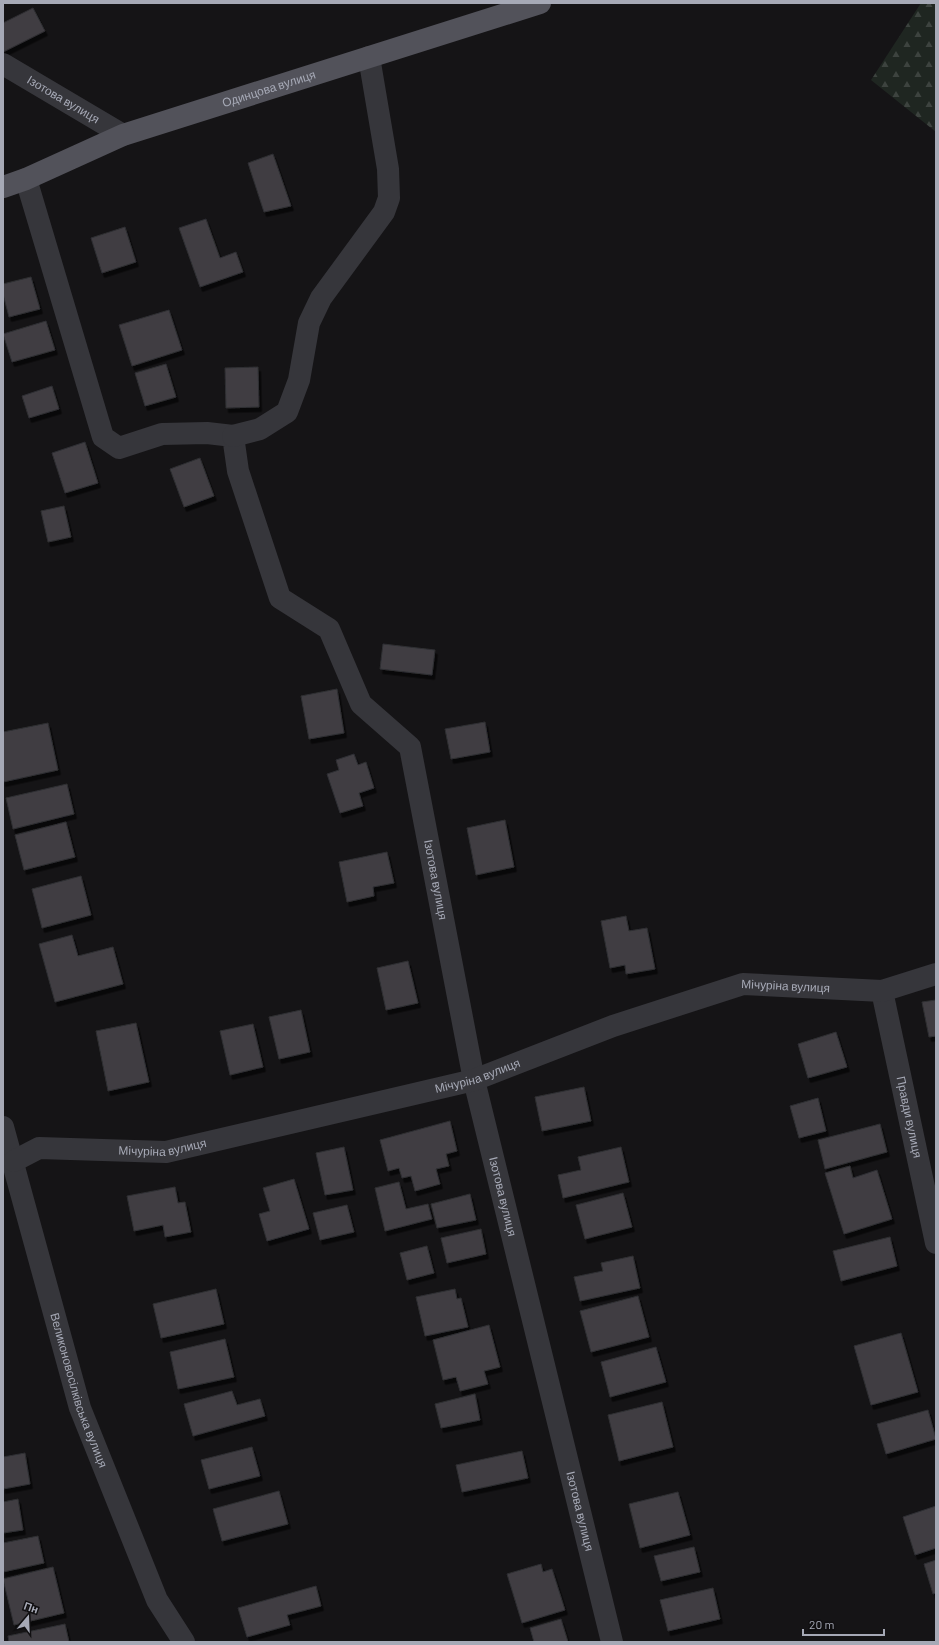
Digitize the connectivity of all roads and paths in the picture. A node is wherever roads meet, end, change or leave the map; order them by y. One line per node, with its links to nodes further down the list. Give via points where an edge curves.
1 (540, 3): 2 (main road, Одинцова вулиця)
2 (369, 57): 4 (main road, Одинцова вулиця); 7 (street, via 388,169 389,198 384,212 321,298 309,323 299,380 287,412 260,429)
3 (3, 64): 4 (street, Ізотова вулиця)
4 (123, 135): 5 (main road, Одинцова вулиця)
5 (26, 179): 6 (main road, Одинцова вулиця); 7 (street, via 103,437 119,448 162,434 207,433)
6 (3, 187)
7 (233, 436): 10 (street, Ізотова вулиця, via 238,471 280,598 329,629 361,704 410,747)
8 (936, 974): 9 (street, Мічуріна вулиця)
9 (882, 991): 10 (street, Мічуріна вулиця, via 743,984 613,1026); 13 (street, Правди вулиця)
10 (474, 1080): 12 (street, Мічуріна вулиця, via 166,1152 39,1148); 15 (street, Ізотова вулиця)
11 (3, 1127): 12 (street, Великоновосілківська вулиця)
12 (14, 1161): 14 (street, Великоновосілківська вулиця, via 80,1408 157,1600)
13 (936, 1243)
14 (184, 1642)
15 (612, 1642)

